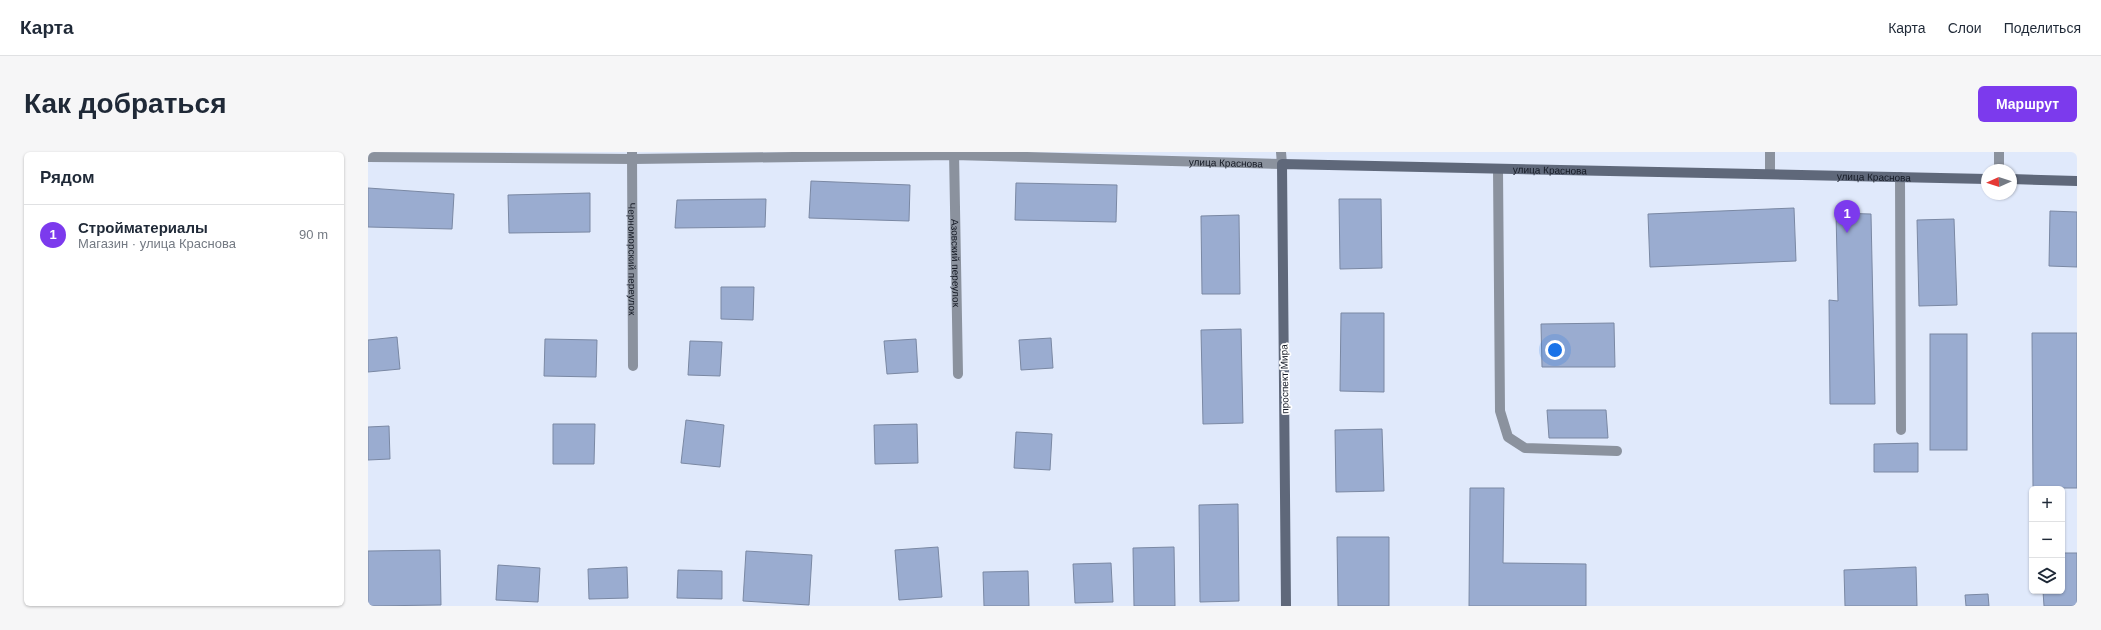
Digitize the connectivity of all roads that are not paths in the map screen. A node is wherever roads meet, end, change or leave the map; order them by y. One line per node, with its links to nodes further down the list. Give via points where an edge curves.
1 (1281, 152): 7 (street, проспект Мира)
2 (1770, 152): 10 (street)
3 (1999, 152): 8 (street)
4 (954, 154): 5 (street, улица Краснова); 7 (street, улица Краснова); 16 (street, Азовский переулок)
5 (632, 156): 6 (street, улица Краснова); 15 (street, Черноморский переулок)
6 (368, 157)
7 (1282, 164): 9 (street, улица Краснова); 19 (street, проспект Мира)
8 (1999, 164)
9 (1498, 169): 10 (street, улица Краснова); 18 (street, via 1500,411 1508,437 1525,448)
10 (1770, 174): 11 (street, улица Краснова)
11 (1900, 177): 12 (street, улица Краснова); 17 (street)
12 (1981, 179)
13 (2017, 179): 14 (street)
14 (2077, 181)
15 (633, 366)
16 (958, 374)
17 (1901, 430)
18 (1617, 451)
19 (1286, 606)

